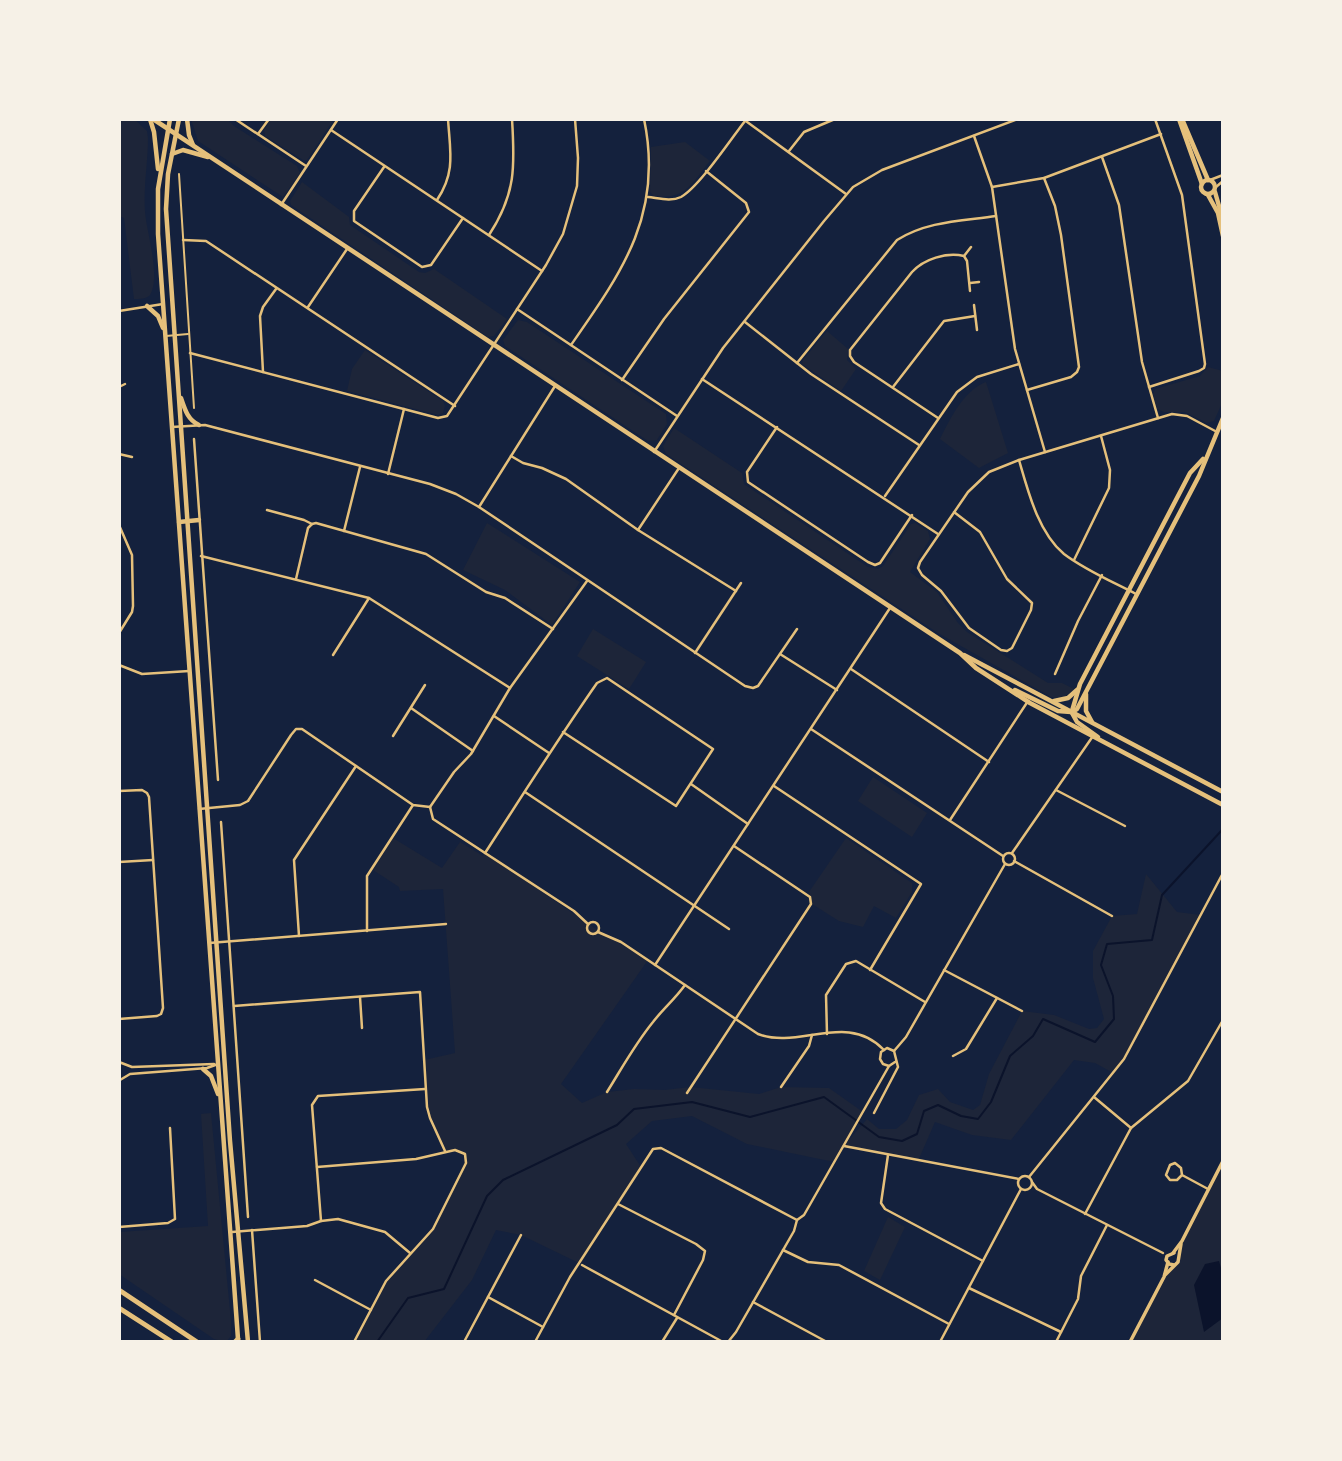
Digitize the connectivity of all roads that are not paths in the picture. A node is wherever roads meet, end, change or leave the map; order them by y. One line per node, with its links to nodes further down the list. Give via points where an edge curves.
1 (151, 119): 18 (main road); 35 (main road)
2 (170, 119): 18 (main road)
3 (179, 119): 20 (main road)
4 (187, 119): 24 (main road)
5 (235, 119): 21 (street)
6 (268, 119): 21 (street)
7 (338, 119): 19 (street)
8 (448, 119): 44 (street, via 451,168)
9 (512, 119): 49 (street, via 513,183 505,209)
10 (576, 119): 55 (street, via 575,200 560,242)
11 (644, 119): 43 (street)
12 (835, 119): 17 (street)
13 (1018, 119): 23 (street)
14 (1155, 119): 22 (street)
15 (1180, 119): 36 (main road); 38 (main road)
16 (744, 120): 25 (street); 31 (street)
17 (827, 120): 25 (street, via 804,132)
18 (168, 129): 20 (main road); 35 (main road)
19 (331, 130): 29 (street); 30 (street)
20 (176, 134): 24 (main road); 26 (main road)
21 (258, 134): 29 (street)
22 (1161, 134): 27 (street); 84 (street, via 1182,195 1205,364 1199,371)
23 (974, 135): 39 (street); 41 (street, via 875,173)
24 (193, 145): 28 (main road)
25 (789, 151): 41 (street)
26 (172, 155): 28 (main road, via 181,150); 60 (main road, via 166,209)
27 (1102, 157): 34 (street); 84 (street, via 1119,205)
28 (213, 158): 45 (main road)
29 (306, 166): 45 (street)
30 (384, 166): 44 (street); 47 (street, via 354,211 354,221 422,267 431,265)
31 (705, 171): 43 (street, via 680,197); 80 (street, via 746,203 749,212 664,318)
32 (180, 174): 51 (lane)
33 (1223, 175): 36 (street)
34 (1044, 178): 39 (street); 86 (street, via 1062,235 1079,366 1071,377)
35 (159, 180): 61 (main road)
36 (1209, 180): 38 (main road); 40 (main road)
37 (1223, 181): 40 (street)
38 (1202, 184): 42 (main road)
39 (992, 187): 46 (street)
40 (1215, 189): 42 (main road); 48 (main road)
41 (846, 194): 68 (street)
42 (1208, 195): 50 (main road)
43 (648, 197): 73 (street, via 626,261)
44 (437, 200): 47 (street)
45 (281, 205): 53 (main road)
46 (996, 216): 76 (street, via 925,226 897,240); 77 (street)
47 (463, 218): 49 (street)
48 (1223, 220)
49 (489, 235): 55 (street)
50 (1223, 236)
51 (183, 240): 58 (street, via 206,241); 70 (lane)
52 (971, 247): 54 (street)
53 (347, 249): 64 (street); 74 (main road)
54 (964, 256): 57 (street); 85 (street, via 934,258 918,266 851,348 852,360)
55 (542, 271): 65 (street)
56 (979, 282): 57 (street)
57 (970, 283): 59 (street)
58 (276, 288): 64 (street); 78 (street, via 260,316)
59 (970, 291)
60 (172, 303): 61 (main road); 71 (main road)
61 (163, 304): 63 (street); 72 (main road)
62 (974, 305): 67 (street)
63 (147, 306): 66 (street); 72 (main road, via 158,316)
64 (308, 308): 88 (street)
65 (517, 309): 73 (street); 74 (street)
66 (119, 311)
67 (975, 316): 69 (street); 85 (street, via 944,321)
68 (744, 321): 76 (street); 79 (street)
69 (977, 330)
70 (189, 334): 71 (lane); 75 (lane)
71 (174, 335): 72 (lane); 87 (main road)
72 (166, 336): 98 (main road)
73 (570, 345): 80 (street)
74 (493, 346): 82 (main road); 88 (street)
75 (190, 353): 78 (street); 89 (lane)
76 (797, 363): 102 (street)
77 (1019, 364): 86 (street); 92 (street, via 969,382)
78 (263, 372): 90 (street)
79 (702, 379): 91 (street); 97 (street)
80 (622, 380): 91 (street)
81 (125, 384): 83 (street)
82 (555, 386): 103 (main road); 106 (street)
83 (119, 387)
84 (1149, 387): 93 (street)
85 (893, 388): 92 (street)
86 (1027, 390): 104 (street)
87 (178, 391): 95 (main road, via 187,415); 96 (main road)
88 (455, 406): 90 (street, via 447,416 438,418)
89 (194, 408)
90 (404, 409): 112 (street)
91 (677, 416): 103 (street)
92 (938, 418): 102 (street)
93 (1158, 418): 99 (street, via 1180,414); 100 (street)
94 (1223, 418): 99 (main road)
95 (199, 425): 96 (street); 110 (street)
96 (181, 426): 98 (street); 119 (main road)
97 (777, 426): 113 (street); 117 (street, via 747,472 748,482 857,555 878,564)
98 (172, 427): 120 (main road)
99 (1217, 432): 107 (main road)
100 (1101, 436): 104 (street); 127 (street, via 1110,470 1109,488)
101 (194, 439): 118 (street)
102 (919, 445): 113 (street)
103 (654, 452): 111 (main road)
104 (1045, 452): 109 (street)
105 (119, 454): 108 (street)
106 (512, 456): 114 (street); 123 (street, via 566,479)
107 (1205, 456): 132 (main road, via 1190,473); 134 (main road, via 1199,476)
108 (132, 457)
109 (1019, 460): 116 (street, via 983,476); 127 (street, via 1042,526 1055,545)
110 (360, 467): 112 (street); 124 (street)
111 (679, 468): 123 (street); 136 (main road)
112 (388, 474): 114 (street, via 456,494)
113 (885, 497): 117 (street)
114 (479, 507): 130 (street)
115 (267, 510): 121 (street)
116 (954, 512): 125 (street); 125 (street, via 980,532 1007,579 1032,603 1012,649 1001,650 969,628 942,591 922,575 920,562)
117 (912, 515): 125 (street)
118 (199, 520): 119 (main road); 126 (street)
119 (187, 521): 120 (main road); 147 (main road)
120 (179, 522): 149 (main road)
121 (312, 524): 124 (street); 129 (street)
122 (119, 525): 139 (street, via 132,555 133,606)
123 (638, 530): 133 (street)
124 (344, 531): 137 (street, via 426,554)
125 (938, 534)
126 (201, 556): 129 (street); 174 (street)
127 (1074, 560): 128 (street)
128 (1102, 575): 132 (street); 150 (street)
129 (296, 579): 135 (street)
130 (587, 581): 137 (street); 140 (street)
131 (741, 583): 133 (street)
132 (1129, 590): 134 (street); 145 (main road)
133 (736, 591): 140 (street)
134 (1136, 594): 148 (main road)
135 (369, 598): 142 (street); 153 (street)
136 (890, 608): 141 (main road); 146 (street)
137 (553, 629): 153 (street)
138 (797, 629): 143 (street)
139 (119, 634)
140 (695, 653): 143 (street, via 753,688)
141 (960, 653): 151 (main road); 157 (main road)
142 (333, 654)
143 (780, 654): 155 (street)
144 (119, 665): 149 (street, via 142,674)
145 (1090, 666): 148 (main road); 154 (main road)
146 (851, 669): 155 (street); 172 (street)
147 (198, 670): 149 (main road); 184 (main road)
148 (1097, 670): 156 (main road)
149 (189, 671): 185 (main road)
150 (1055, 674)
151 (1001, 684): 158 (main road); 160 (main road, via 1058,711)
152 (425, 685): 159 (street)
153 (510, 688): 161 (street)
154 (1079, 688): 157 (main road, via 1068,698); 160 (main road)
155 (837, 690): 163 (street)
156 (1086, 690): 160 (main road); 162 (main road, via 1086,709)
157 (1050, 700): 160 (main road)
158 (1028, 701): 166 (main road); 172 (street)
159 (411, 708): 165 (street); 169 (street)
160 (1072, 712): 162 (main road); 167 (main road, via 1077,722)
161 (495, 716): 169 (street); 170 (street)
162 (1092, 722): 168 (main road)
163 (811, 729): 176 (street); 186 (street)
164 (563, 732): 170 (street); 175 (street, via 676,806); 175 (street, via 597,683 607,678 713,749)
165 (393, 736)
166 (1093, 736): 167 (main road); 177 (street)
167 (1102, 741): 171 (main road)
168 (1142, 749): 171 (main road); 180 (main road)
169 (473, 751): 183 (street)
170 (549, 753): 179 (street)
171 (1137, 760): 182 (main road)
172 (989, 762): 186 (street)
173 (356, 766): 181 (street); 184 (street, via 296,729 248,801 240,806); 206 (street, via 294,860)
174 (218, 780)
175 (691, 784): 188 (street)
176 (774, 786): 188 (street); 211 (street, via 921,884)
177 (1056, 790): 189 (street); 192 (street)
178 (119, 791): 194 (street, via 147,793)
179 (525, 792): 191 (street); 199 (street)
180 (1223, 792)
181 (413, 805): 183 (street); 204 (street, via 367,876)
182 (1223, 805)
183 (430, 807): 191 (street, via 433,819)
184 (207, 808): 185 (street); 208 (main road)
185 (199, 809): 209 (main road)
186 (950, 820): 193 (street)
187 (221, 822): 207 (street)
188 (748, 824): 190 (street)
189 (1125, 826)
190 (734, 846): 199 (street); 220 (street, via 810,897 811,904)
191 (485, 853): 201 (street)
192 (1012, 853): 193 (street); 195 (street)
193 (1003, 856): 197 (street)
194 (153, 860): 196 (street); 219 (street, via 163,1008 157,1016)
195 (1014, 861): 197 (street); 200 (street)
196 (119, 862)
197 (1005, 864): 212 (street)
198 (1223, 873): 242 (street, via 1124,1059)
199 (695, 906): 203 (street); 210 (street)
200 (1112, 916)
201 (588, 924): 205 (street, via 598,924); 205 (street, via 589,933)
202 (446, 925): 204 (street)
203 (729, 929)
204 (367, 931): 206 (street)
205 (598, 932): 210 (street)
206 (299, 936): 207 (street)
207 (229, 941): 208 (street); 217 (street)
208 (217, 942): 209 (street); 231 (main road)
209 (209, 943): 230 (main road)
210 (656, 965): 213 (street)
211 (870, 970): 216 (street); 223 (street, via 856,961 846,964 826,995)
212 (944, 970): 215 (street); 216 (street)
213 (685, 985): 220 (street); 240 (street, via 645,1033)
214 (360, 997): 217 (street); 222 (street); 239 (street, via 420,992)
215 (997, 998): 218 (street); 227 (street, via 966,1049)
216 (925, 1002): 226 (street)
217 (234, 1006): 264 (street)
218 (1022, 1011)
219 (119, 1019)
220 (736, 1019): 224 (street, via 765,1036); 241 (street)
221 (1223, 1020): 246 (street, via 1188,1080)
222 (362, 1028)
223 (827, 1034): 224 (street); 225 (street, via 855,1032)
224 (811, 1035): 238 (street, via 809,1046)
225 (884, 1050): 226 (street); 232 (street, via 880,1059)
226 (894, 1051): 229 (street)
227 (953, 1056)
228 (119, 1062): 230 (street, via 132,1068)
229 (895, 1062): 233 (street); 244 (street, via 898,1067)
230 (218, 1064): 231 (main road); 235 (street); 243 (main road)
231 (226, 1064): 270 (main road)
232 (884, 1064): 233 (street); 236 (street)
233 (889, 1066): 236 (street)
234 (119, 1069): 237 (street)
235 (203, 1069): 237 (street, via 133,1074); 243 (main road, via 211,1076)
236 (882, 1076): 247 (street)
237 (119, 1083)
238 (781, 1087)
239 (426, 1089): 248 (street, via 430,1118); 251 (street, via 318,1096 312,1105)
240 (607, 1091)
241 (687, 1093)
242 (1094, 1097): 246 (street); 253 (street)
243 (220, 1101): 271 (main road)
244 (874, 1113)
245 (170, 1128): 268 (street, via 175,1219)
246 (1131, 1128): 263 (street)
247 (844, 1146): 249 (street); 265 (street)
248 (445, 1151): 251 (street, via 416,1159); 274 (street, via 461,1151 466,1163 433,1229)
249 (888, 1155): 254 (street); 276 (street, via 881,1203 885,1209)
250 (1223, 1161): 261 (street)
251 (317, 1167): 266 (street)
252 (1182, 1175): 252 (street, via 1177,1180 1166,1175 1175,1163); 261 (street)
253 (1029, 1178): 255 (street); 256 (street)
254 (1011, 1179): 255 (street); 257 (street)
255 (1019, 1179): 257 (street)
256 (1032, 1182): 259 (street); 260 (street)
257 (1018, 1184): 258 (street)
258 (1021, 1189): 259 (street); 276 (street)
259 (1028, 1189): 260 (street)
260 (1037, 1189): 263 (street)
261 (1208, 1189): 275 (street)
262 (618, 1204): 265 (street, via 653,1149 661,1148); 277 (street); 287 (street, via 705,1251)
263 (1085, 1213): 267 (street)
264 (248, 1217)
265 (797, 1220): 273 (street)
266 (321, 1221): 269 (street); 274 (street, via 338,1219 385,1232)
267 (1107, 1225): 275 (street); 290 (street, via 1081,1276 1078,1299)
268 (119, 1227)
269 (252, 1230): 270 (street); 295 (street)
270 (238, 1231): 271 (street); 294 (main road)
271 (230, 1232): 291 (main road)
272 (521, 1235): 283 (street)
273 (783, 1250): 284 (street); 288 (street, via 808,1262 839,1265)
274 (410, 1253): 286 (street)
275 (1171, 1257): 278 (street); 278 (street, via 1178,1262); 279 (street)
276 (983, 1261): 281 (street)
277 (581, 1264): 287 (street); 289 (street)
278 (1174, 1265): 279 (street)
279 (1164, 1277): 304 (street)
280 (315, 1280): 286 (street)
281 (968, 1288): 288 (street); 290 (street)
282 (119, 1290): 293 (highway)
283 (488, 1297): 289 (street); 297 (street)
284 (753, 1302): 300 (street); 301 (street)
285 (119, 1308): 292 (highway)
286 (371, 1310): 296 (street)
287 (675, 1316): 299 (street); 300 (street)
288 (949, 1324): 302 (street)
289 (543, 1327): 298 (street)
290 (1061, 1332): 303 (street)
291 (237, 1341)
292 (172, 1342)
293 (197, 1342)
294 (248, 1342)
295 (260, 1342)
296 (354, 1342)
297 (464, 1342)
298 (536, 1342)
299 (662, 1342)
300 (726, 1342)
301 (827, 1342)
302 (940, 1342)
303 (1056, 1342)
304 (1130, 1342)

